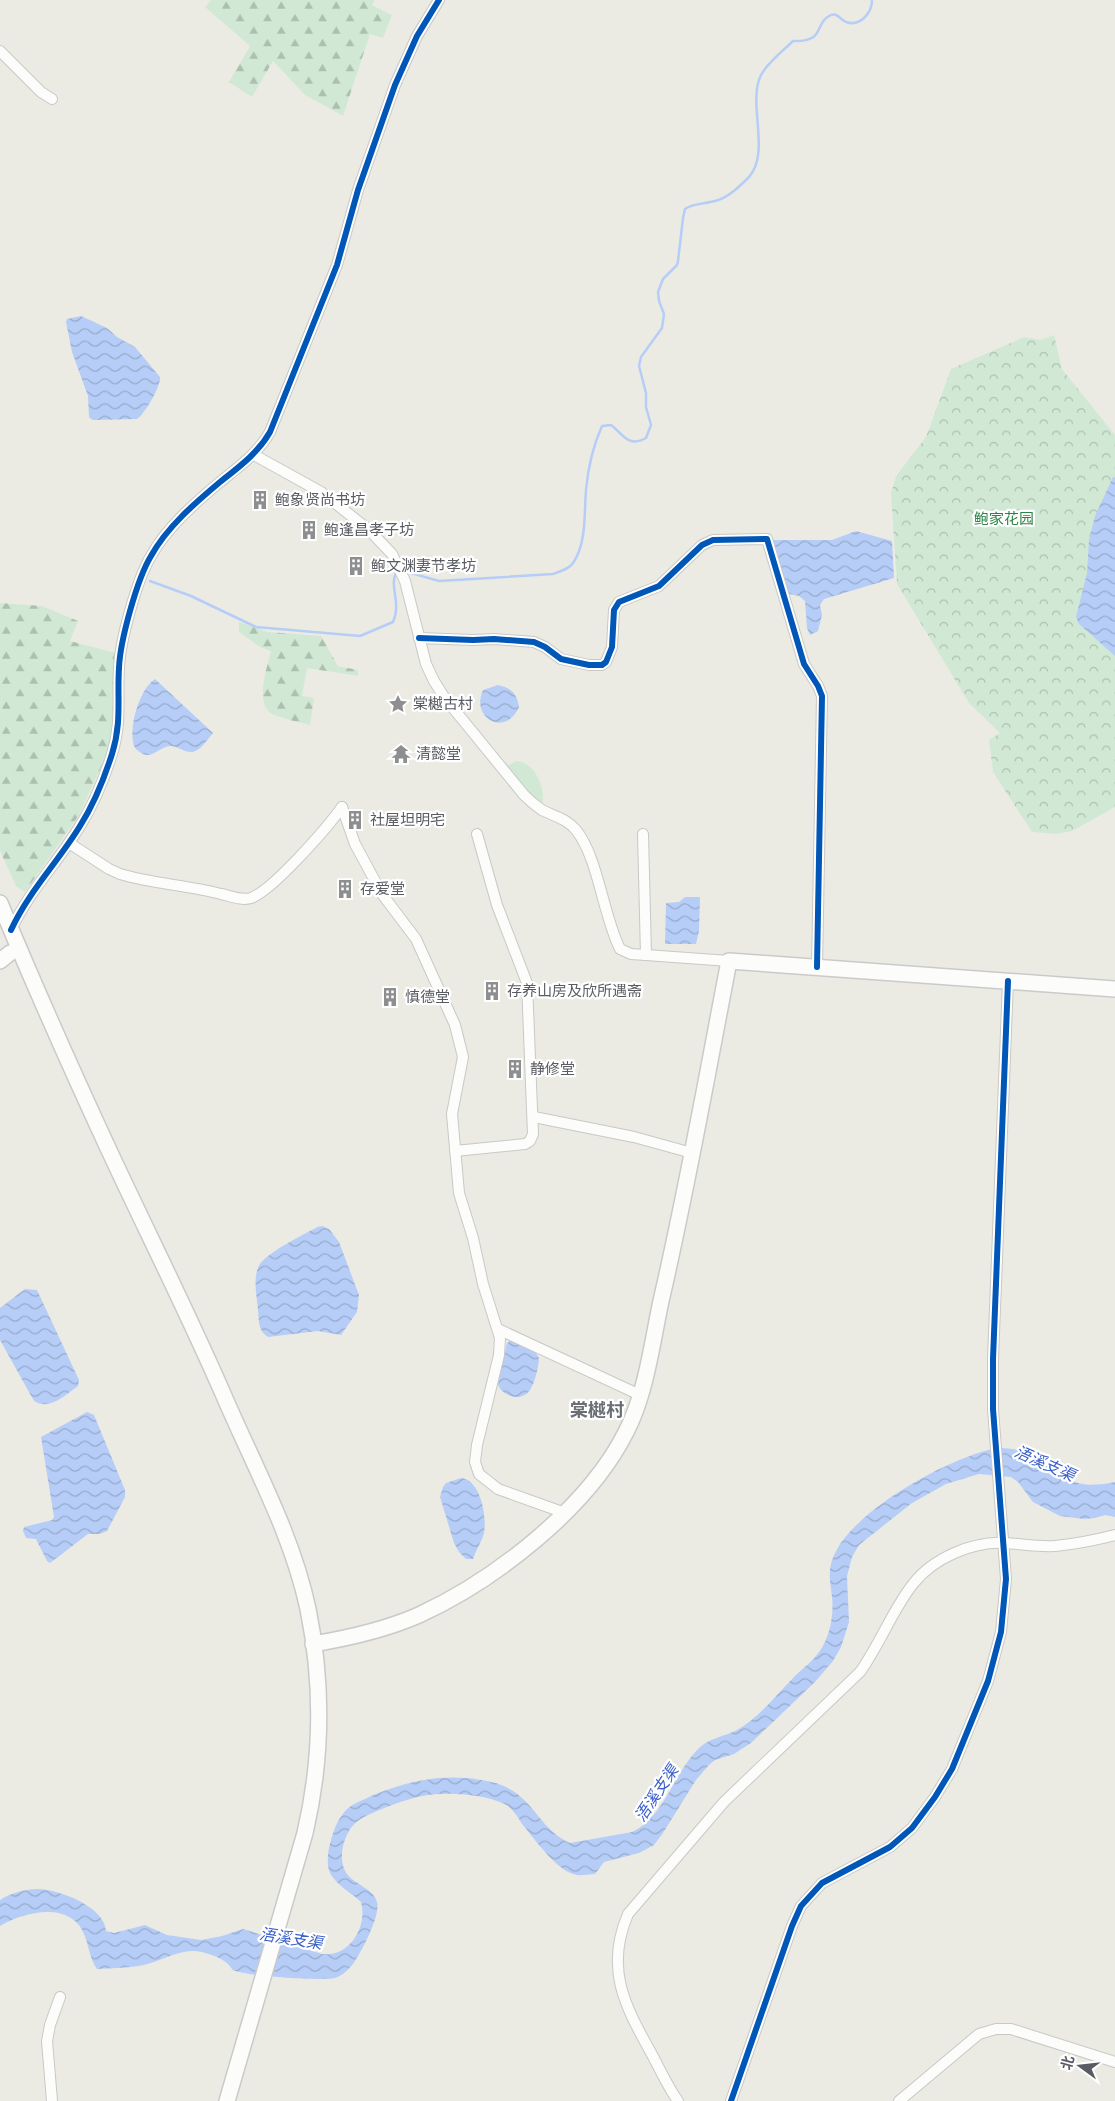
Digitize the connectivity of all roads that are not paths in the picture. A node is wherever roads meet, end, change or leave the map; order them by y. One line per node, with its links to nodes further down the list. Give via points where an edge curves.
1 (439, 0): 4 (street, via 416,36 394,85 358,190 337,265 270,432)
2 (0, 51): 3 (street)
3 (52, 99)
4 (254, 455): 5 (street, via 322,492 386,547 402,571); 8 (street, via 204,496 164,536 146,564 120,654 120,709 115,744 97,794)
5 (419, 638): 11 (street, via 428,670 444,697 524,796 538,808 567,822 583,840 611,932 620,949 631,954); 14 (street, via 534,642 561,659 602,665 612,647 614,610 619,602 659,586 702,545 713,540 767,538 804,664 822,696)
6 (477, 834): 17 (street, via 497,905 527,983)
7 (643, 834): 11 (street)
8 (69, 843): 10 (street); 18 (street, via 120,874 244,899 254,897 273,883 331,823 342,807 355,844 382,894 416,939 455,1025 463,1057 452,1114)
9 (0, 903): 10 (main road)
10 (6, 930): 12 (main road); 25 (main road, via 192,1324 280,1521 303,1587)
11 (646, 954): 13 (street)
12 (5, 957): 26 (main road, via 183,1328 271,1525 293,1590 304,1658 308,1750 299,1811)
13 (729, 961): 14 (main road); 19 (main road)
14 (817, 967): 15 (main road)
15 (1008, 981): 16 (main road); 24 (street, via 993,1359)
16 (1115, 989)
17 (534, 1117): 18 (street, via 533,1134 525,1144); 19 (street, via 634,1137)
18 (455, 1152): 20 (street, via 459,1193)
19 (692, 1153): 21 (main road)
20 (498, 1329): 21 (street); 22 (street, via 499,1355 475,1462 480,1474 498,1489)
21 (640, 1395): 22 (main road, via 615,1453)
22 (565, 1513): 25 (main road, via 498,1568 440,1604 386,1627)
23 (1115, 1535): 24 (street, via 1054,1546)
24 (1004, 1543): 33 (street, via 964,1550 942,1560 920,1576 860,1672 724,1802 628,1914 620,1931 617,1951 622,1993 629,2012); 34 (street, via 1005,1596 998,1649 952,1769 905,1835 890,1847 830,1877 802,1906 792,1926)
25 (313, 1644): 26 (main road, via 318,1712 316,1774 305,1833)
26 (274, 1920): 27 (main road)
27 (255, 1984): 31 (main road); 32 (main road)
28 (60, 1997): 30 (street, via 47,2041)
29 (1115, 2062): 35 (street, via 1011,2029 996,2030 979,2034)
30 (52, 2101)
31 (216, 2101)
32 (227, 2101)
33 (678, 2101)
34 (731, 2101)
35 (899, 2101)

